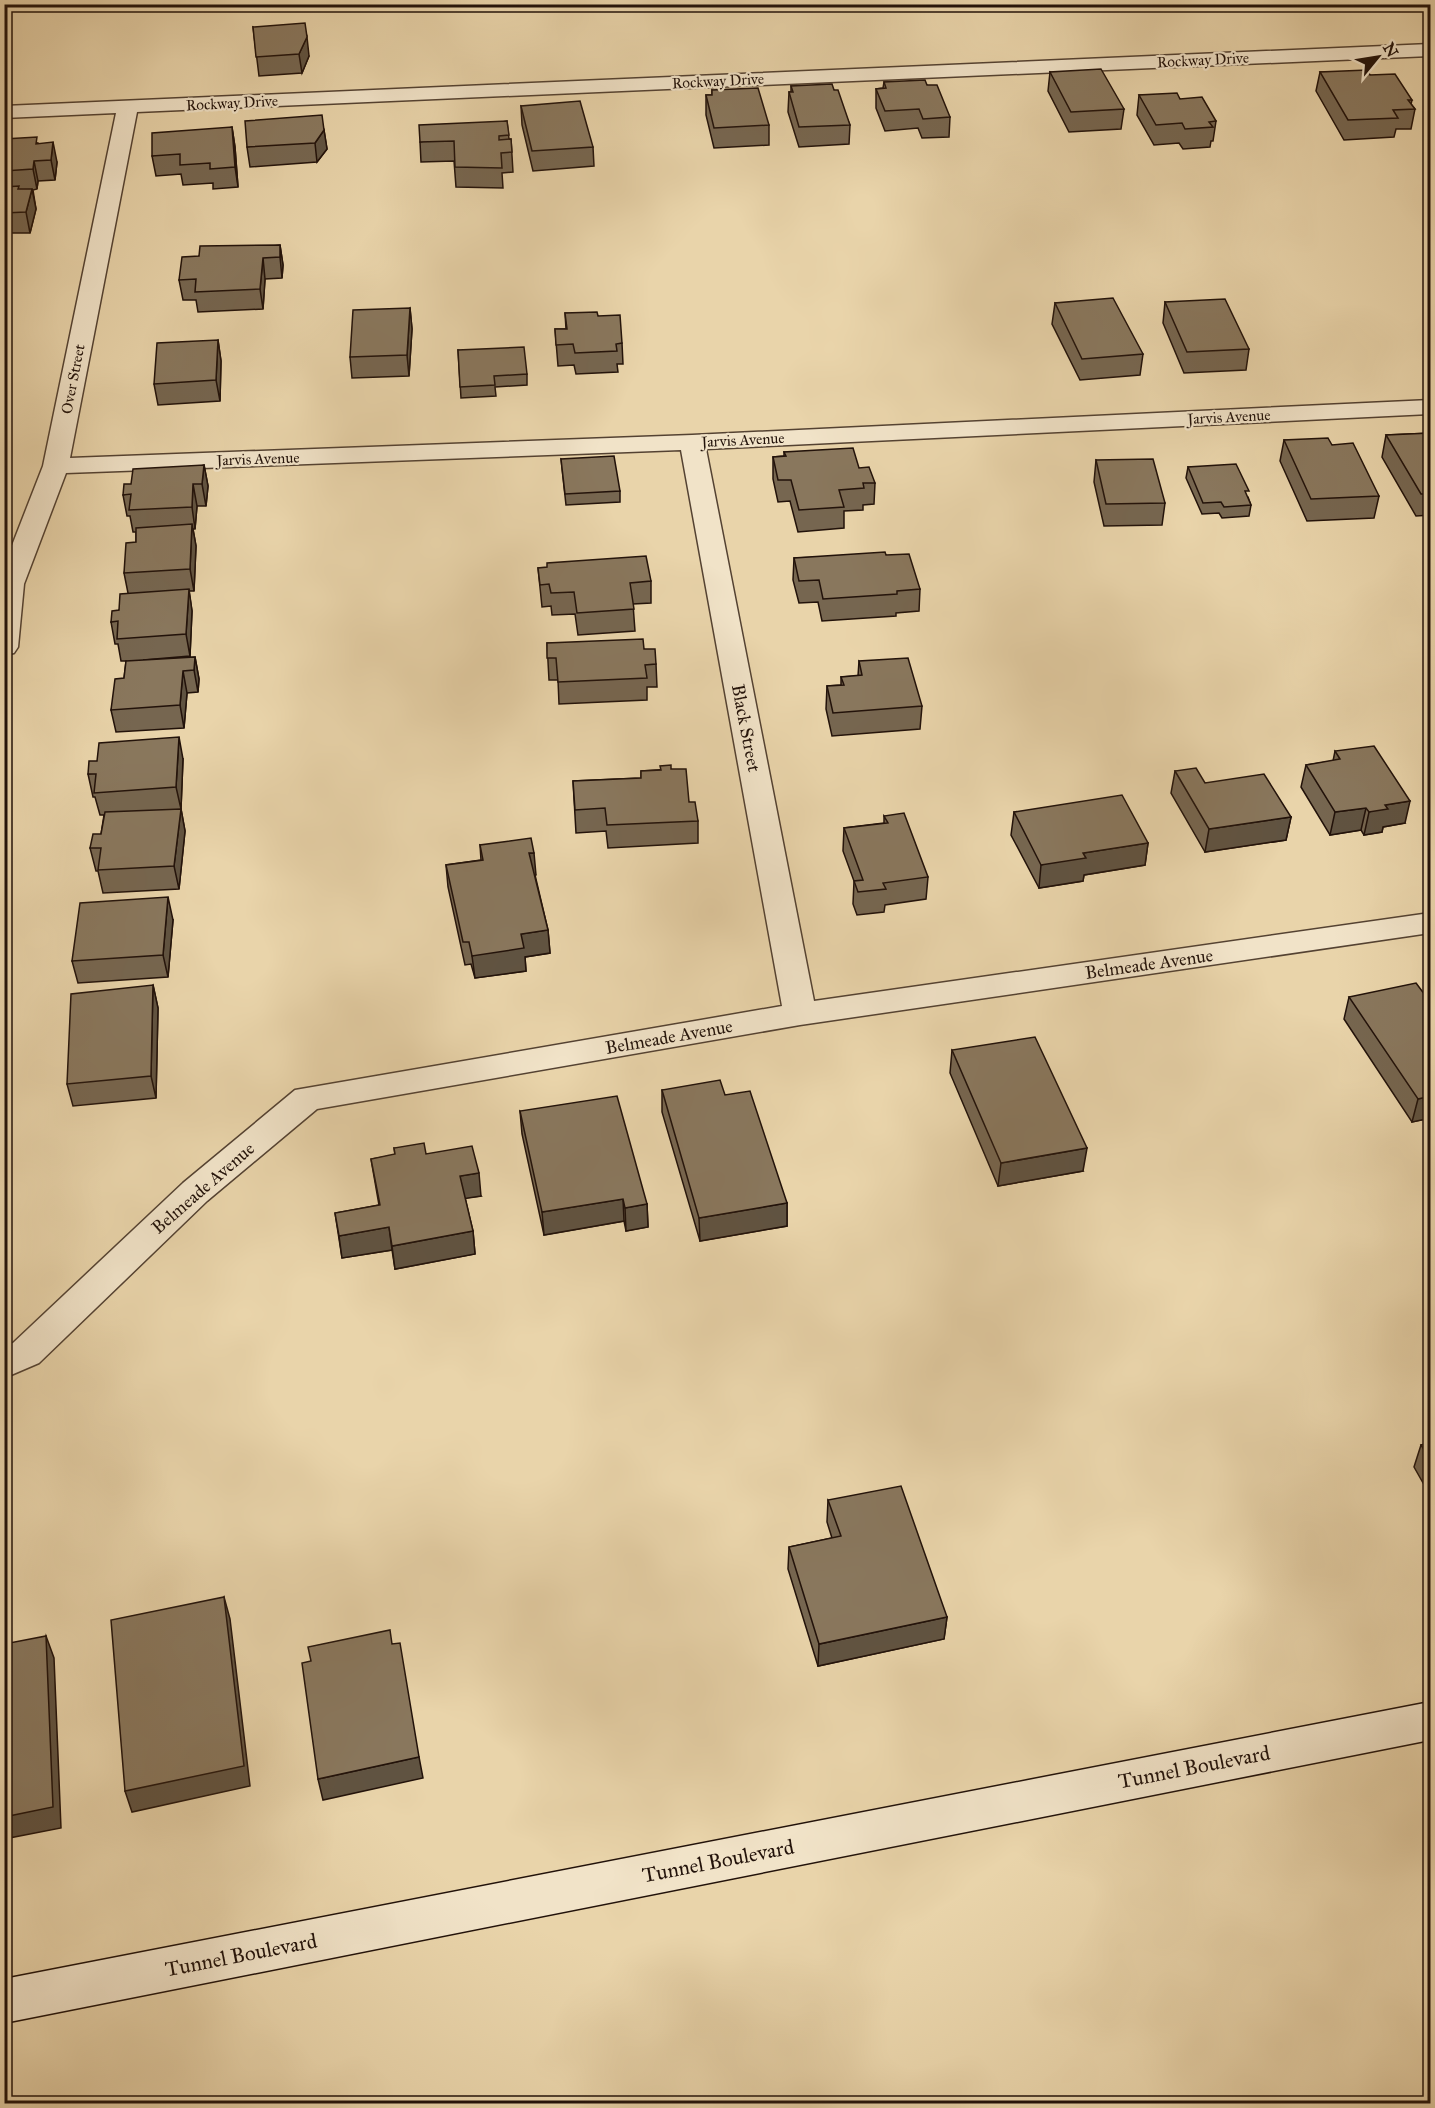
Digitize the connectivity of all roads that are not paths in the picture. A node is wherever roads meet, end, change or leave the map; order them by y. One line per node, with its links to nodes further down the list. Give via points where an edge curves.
1 (1431, 50): 2 (street, Rockway Drive)
2 (128, 107): 3 (street, Rockway Drive); 6 (street, Over Street)
3 (4, 112)
4 (1431, 407): 5 (street, Jarvis Avenue)
5 (692, 442): 6 (street, Jarvis Avenue); 9 (street, Black Street)
6 (56, 466): 7 (street, Over Street, via 11,584)
7 (4, 647)
8 (1431, 923): 9 (street, Belmeade Avenue)
9 (800, 1014): 10 (street, Belmeade Avenue, via 307,1099 195,1192 26,1353)
10 (4, 1363)
11 (1431, 1721): 12 (street, Tunnel Boulevard)
12 (4, 2001)

